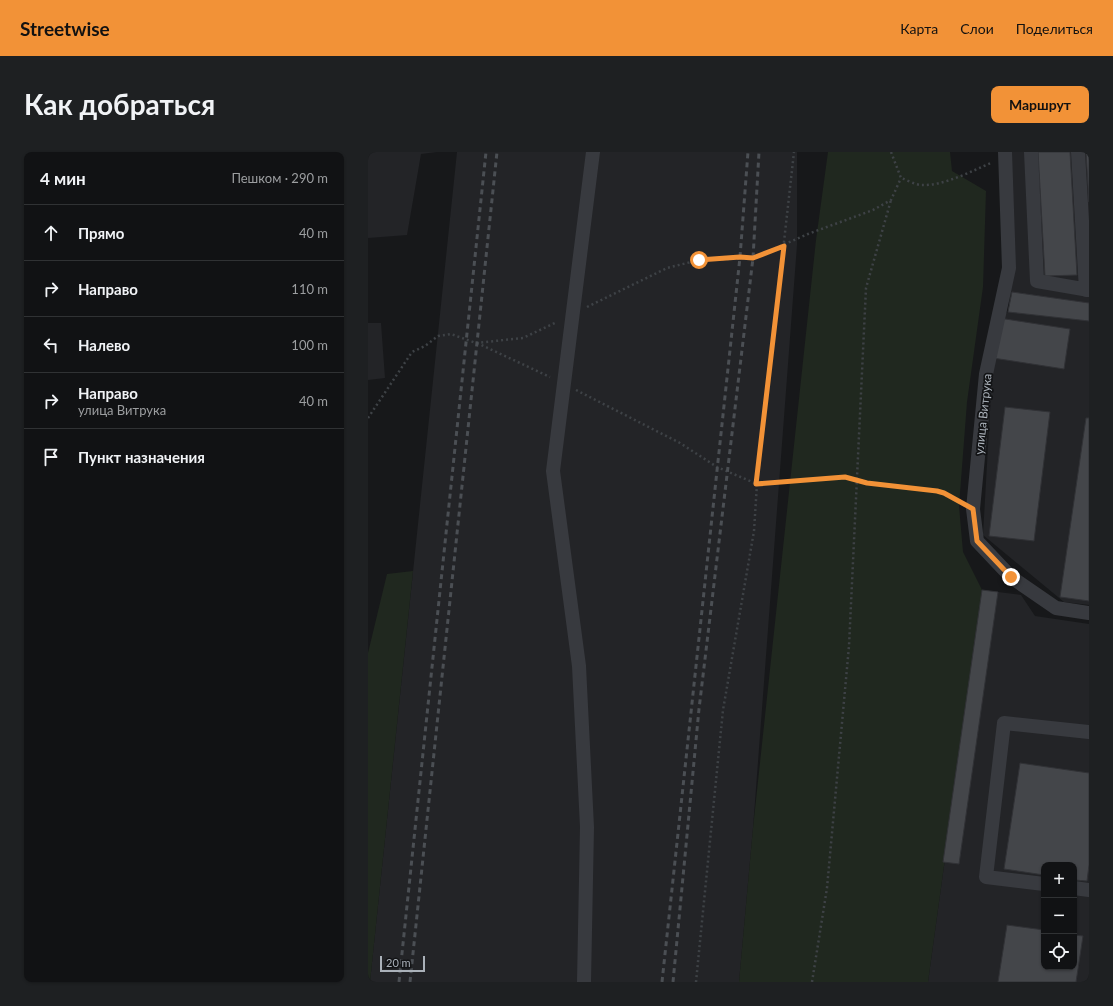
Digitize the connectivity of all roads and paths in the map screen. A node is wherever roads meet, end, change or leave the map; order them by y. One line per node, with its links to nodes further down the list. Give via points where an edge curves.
1 (593, 152): 11 (street)
2 (794, 152): 9 (path)
3 (891, 152): 7 (path)
4 (1031, 152): 10 (street, via 1037,281)
5 (1078, 152): 10 (street)
6 (1005, 154): 7 (path, via 967,174 937,183 921,186); 17 (street, улица Витрука, via 1009,268 986,374)
7 (901, 178): 8 (path)
8 (892, 200): 9 (path); 15 (path, via 866,288)
9 (784, 246): 11 (path, via 753,258 699,260 667,268); 16 (path)
10 (1087, 290)
11 (573, 314): 12 (path, via 523,338); 13 (street)
12 (476, 343): 13 (path); 14 (path, via 451,334 438,336 412,352)
13 (564, 383): 16 (path, via 680,443 717,467); 23 (street, via 553,471 579,666 587,827)
14 (368, 418)
15 (856, 480): 16 (path, via 840,477); 17 (path, via 937,491); 25 (path, via 849,646 827,888)
16 (756, 484): 24 (path, via 754,531 723,710)
17 (973, 509): 18 (street, улица Витрука, via 977,541 1011,577 1056,608)
18 (1089, 613)
19 (1089, 732): 20 (street, via 1004,723 986,877)
20 (1041, 884)
21 (1077, 888): 22 (street)
22 (1089, 890)
23 (584, 982)
24 (696, 982)
25 (812, 982)

